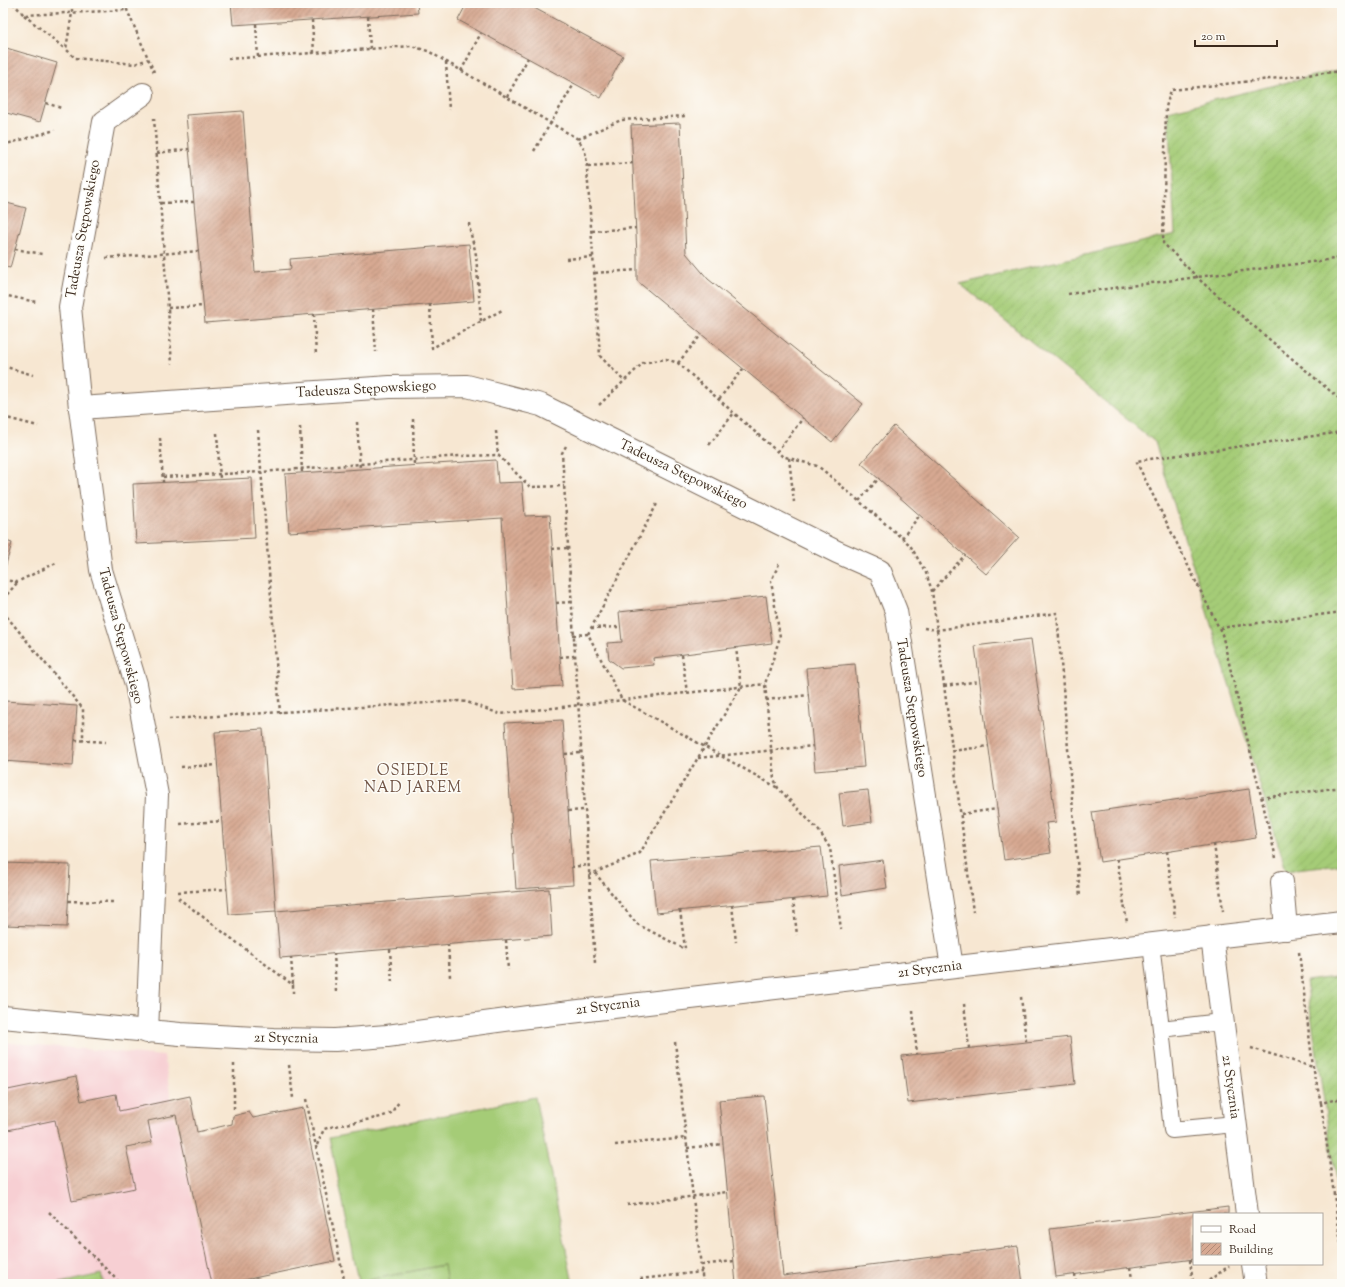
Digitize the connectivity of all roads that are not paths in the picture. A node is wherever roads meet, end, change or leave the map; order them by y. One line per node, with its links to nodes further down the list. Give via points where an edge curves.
1 (143, 94): 2 (street, Tadeusza Stępowskiego, via 104,122 70,307)
2 (80, 408): 8 (street, Tadeusza Stępowskiego, via 390,386 468,386 541,405 880,571 896,611); 12 (street, Tadeusza Stępowskiego, via 101,570 136,684 157,795)
3 (1282, 882): 5 (street)
4 (1342, 922): 5 (street, 21 Stycznia)
5 (1291, 928): 6 (street, 21 Stycznia)
6 (1219, 936): 7 (street, 21 Stycznia); 11 (street, 21 Stycznia)
7 (1140, 946): 8 (street, 21 Stycznia); 10 (lane)
8 (952, 967): 12 (street, 21 Stycznia, via 387,1036 335,1040 273,1040)
9 (3, 1017): 12 (street, 21 Stycznia)
10 (1161, 1029): 11 (lane); 13 (lane, via 1172,1130)
11 (1223, 1031): 13 (street, 21 Stycznia)
12 (147, 1032)
13 (1235, 1124): 14 (street, 21 Stycznia)
14 (1247, 1213)
15 (1253, 1265): 16 (street)
16 (1256, 1284)

